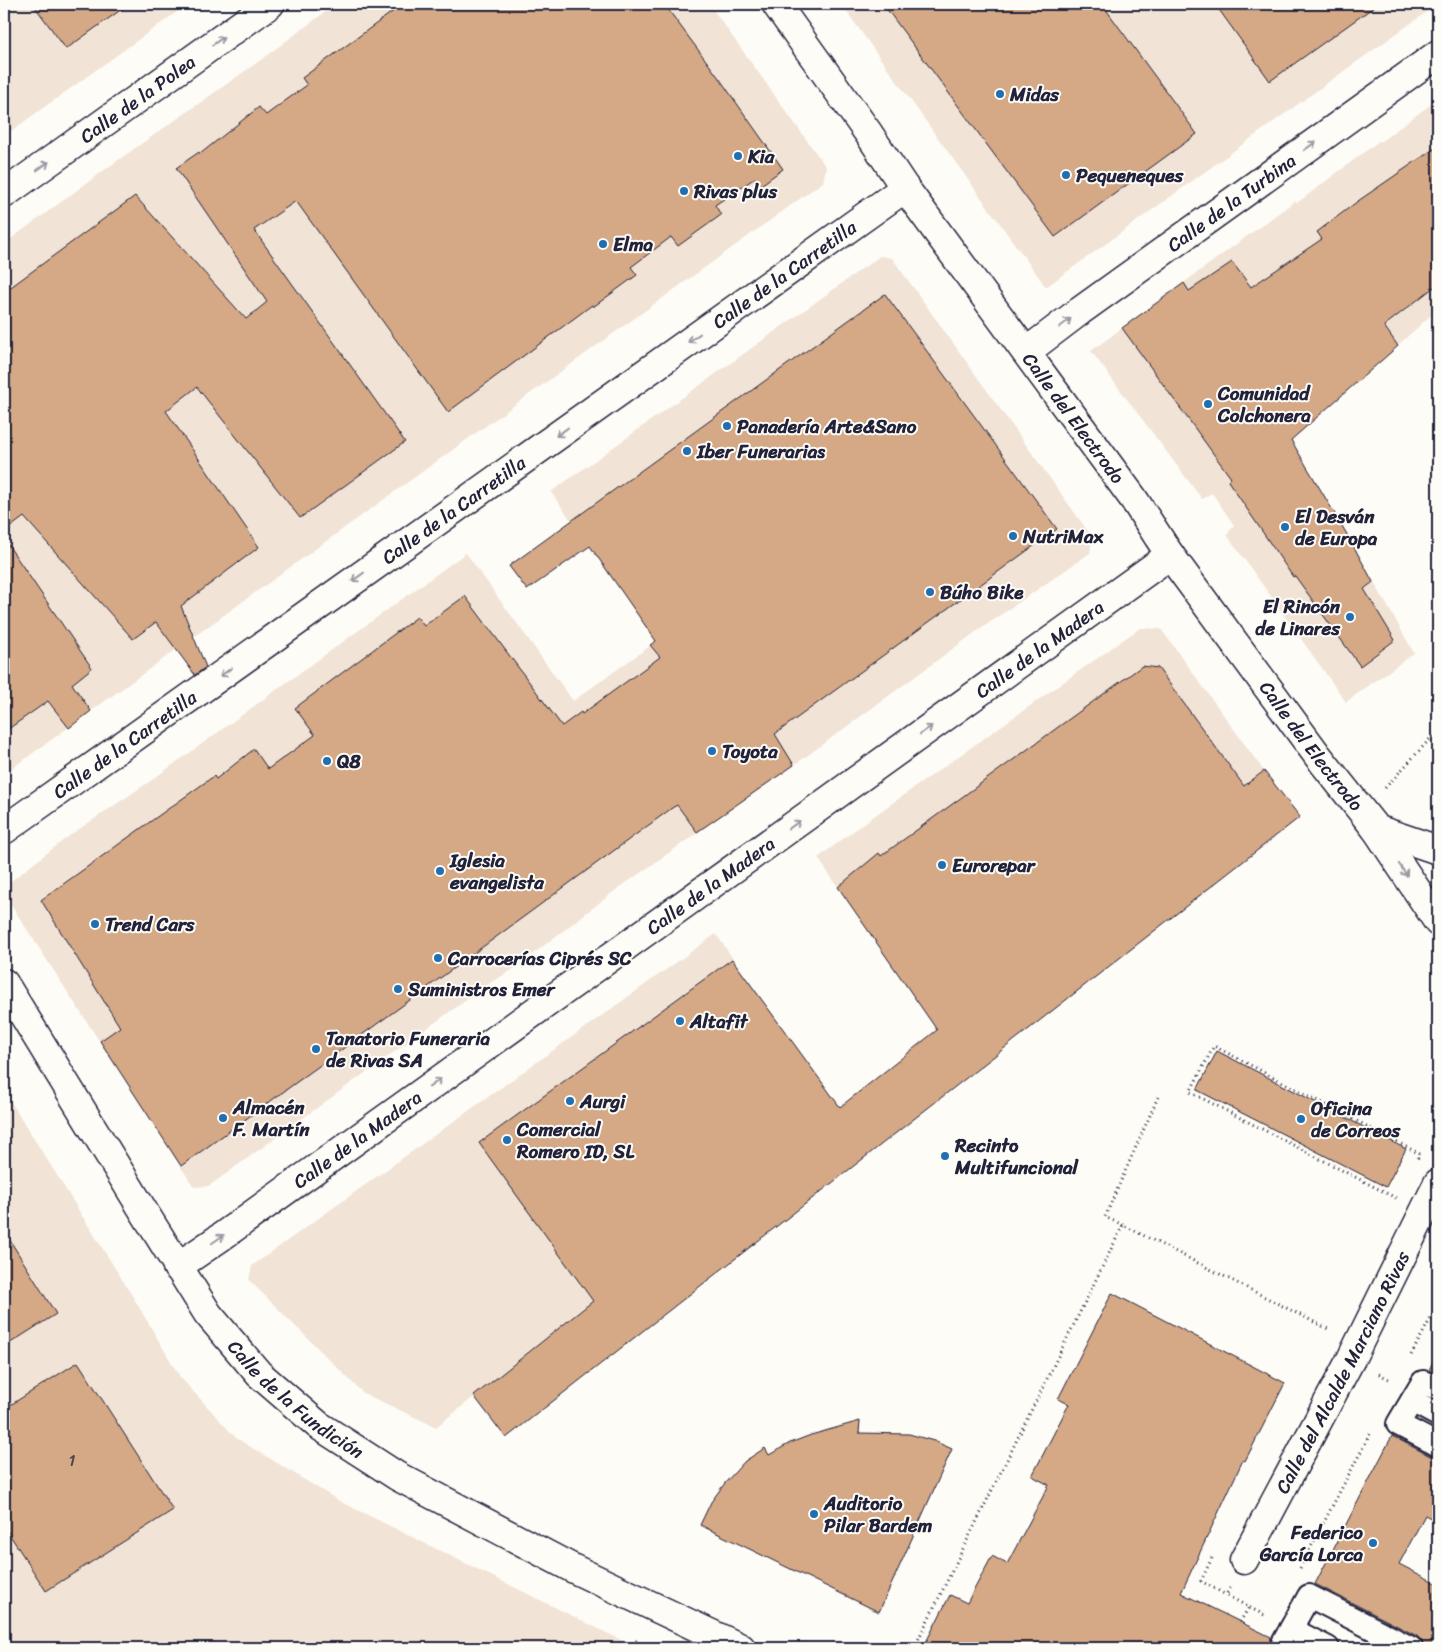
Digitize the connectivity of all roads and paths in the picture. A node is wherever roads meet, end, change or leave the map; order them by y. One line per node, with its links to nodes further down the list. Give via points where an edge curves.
1 (270, 4): 5 (street, Calle de la Polea, one-way to 1)
2 (776, 4): 4 (street, Calle del Electrodo)
3 (1438, 54): 6 (street, Calle de la Turbina, one-way to 3)
4 (905, 188): 6 (street, Calle del Electrodo); 10 (street, Calle de la Carretilla, one-way to 10)
5 (4, 194)
6 (1026, 352): 7 (street, Calle del Electrodo, via 1133,498)
7 (1170, 555): 9 (street, Calle del Electrodo); 19 (street, Calle de la Madera, one-way to 7)
8 (1438, 734): 9 (path, via 1429,740)
9 (1369, 821): 11 (street, Calle del Electrodo); 12 (street, Calle del Electrodo, one-way to 12)
10 (4, 830)
11 (1438, 850)
12 (1438, 922)
13 (4, 983): 19 (street, Calle de la Fundición)
14 (1158, 1097): 18 (path, via 1105,1217)
15 (1420, 1154): 17 (path, via 1214,1046 1190,1092)
16 (1438, 1184): 17 (street, Calle del Alcalde Marciano Rivas)
17 (1424, 1213): 28 (street, Calle del Alcalde Marciano Rivas, via 1351,1360)
18 (1123, 1226): 21 (path); 36 (path)
19 (177, 1267): 35 (street, Calle de la Fundición, via 208,1314 259,1374 318,1425 397,1476 572,1568)
20 (1438, 1305): 22 (path)
21 (1328, 1329)
22 (1410, 1357)
23 (1438, 1390): 24 (street, via 1423,1382)
24 (1412, 1401): 25 (street); 27 (street, via 1398,1424)
25 (1438, 1414)
26 (1374, 1426): 29 (path)
27 (1438, 1444)
28 (1244, 1560): 30 (path, via 1226,1595)
29 (1296, 1576)
30 (1249, 1607): 31 (path); 33 (path)
31 (1240, 1622)
32 (639, 1638): 34 (path)
33 (1292, 1639): 37 (street); 38 (street, via 1309,1596)
34 (628, 1648)
35 (741, 1648)
36 (914, 1648)
37 (1328, 1648)
38 (1411, 1648)

